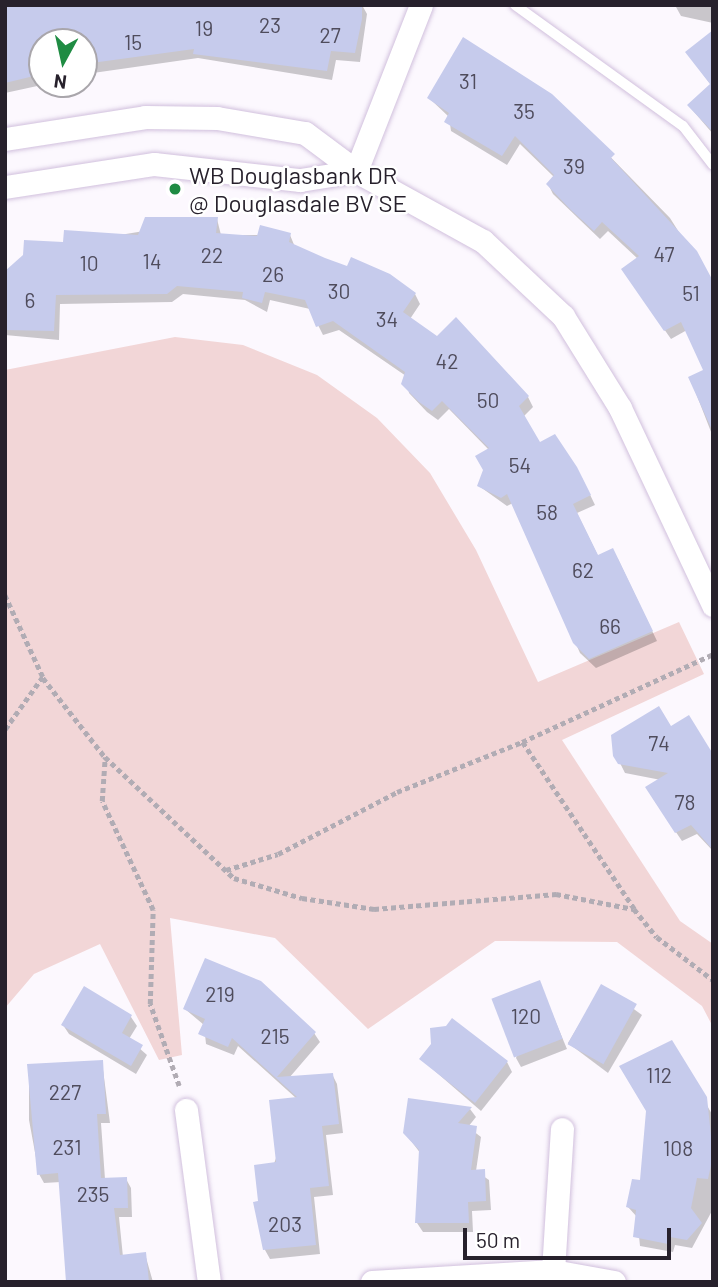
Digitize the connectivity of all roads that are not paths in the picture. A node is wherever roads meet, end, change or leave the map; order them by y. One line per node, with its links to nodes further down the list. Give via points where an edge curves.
1 (421, 5): 5 (street)
2 (515, 5): 4 (lane, via 683,126)
3 (5, 139): 5 (street, via 83,122 217,118 305,133)
4 (713, 165)
5 (356, 171): 6 (street, via 300,180 154,164); 7 (street, via 483,241 563,316 620,408)
6 (5, 187)
7 (713, 605)
8 (186, 1110): 11 (street)
9 (562, 1129): 10 (street)
10 (553, 1271): 12 (street); 13 (street)
11 (209, 1282)
12 (372, 1282)
13 (614, 1282)

